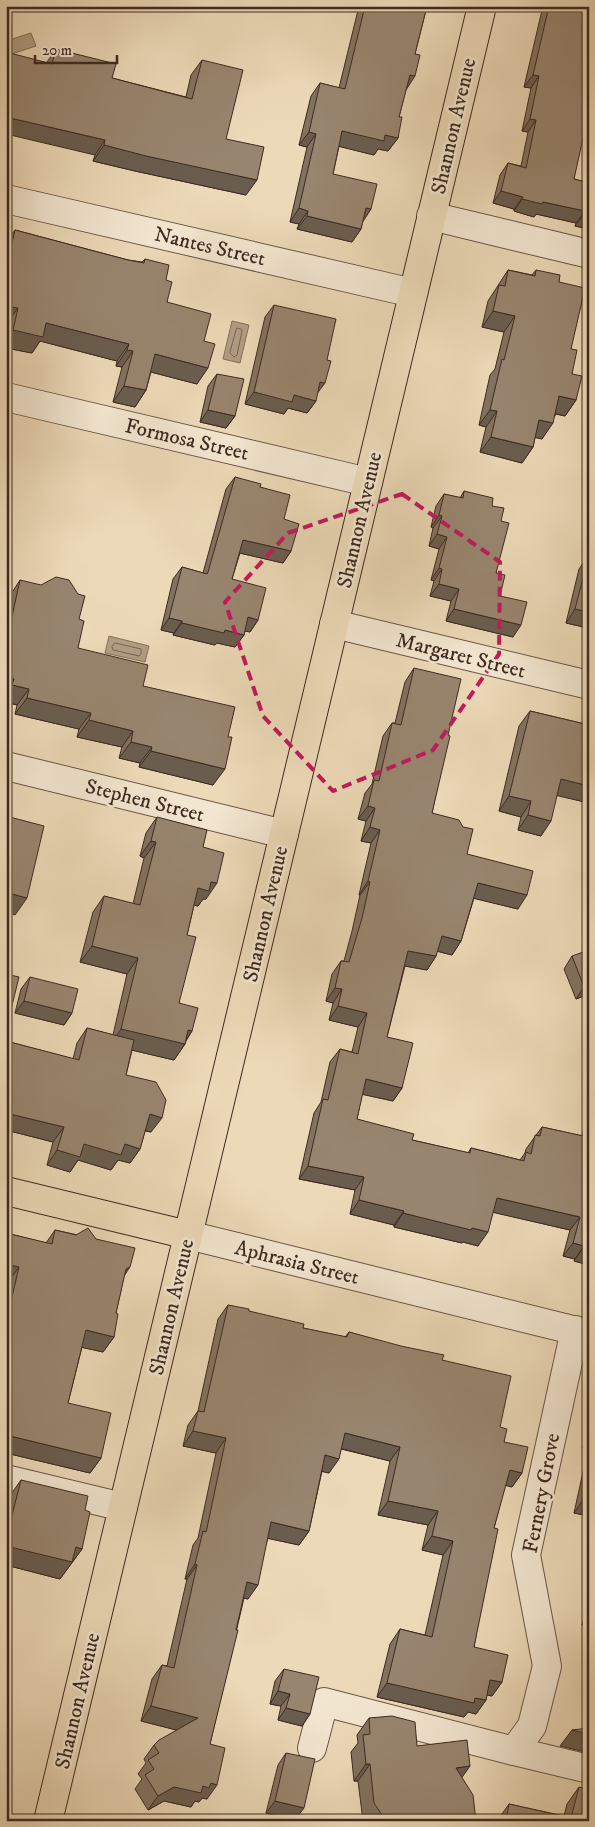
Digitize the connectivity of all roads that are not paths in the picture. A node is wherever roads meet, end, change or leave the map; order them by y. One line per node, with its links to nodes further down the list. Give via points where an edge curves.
1 (482, 6): 3 (main road, Shannon Avenue)
2 (6, 199): 5 (street, Nantes Street)
3 (432, 216): 4 (street); 5 (main road, Shannon Avenue)
4 (589, 254)
5 (413, 293): 7 (main road, Shannon Avenue)
6 (6, 397): 7 (street, Formosa Street)
7 (368, 482): 8 (main road, Shannon Avenue)
8 (334, 624): 9 (street, Margaret Street); 11 (main road, Shannon Avenue)
9 (589, 686)
10 (6, 766): 11 (street, Stephen Street)
11 (284, 834): 13 (main road, Shannon Avenue)
12 (6, 1191): 13 (main road, Aphrasia Street)
13 (188, 1235): 14 (street, Aphrasia Street); 16 (main road, Shannon Avenue)
14 (582, 1332): 18 (street, Fernery Grove, via 526,1555 547,1666 532,1726)
15 (6, 1479): 16 (street)
16 (123, 1507): 20 (main road, Shannon Avenue)
17 (312, 1748): 18 (street, via 324,1702)
18 (514, 1751): 19 (street)
19 (589, 1769)
20 (48, 1821)

